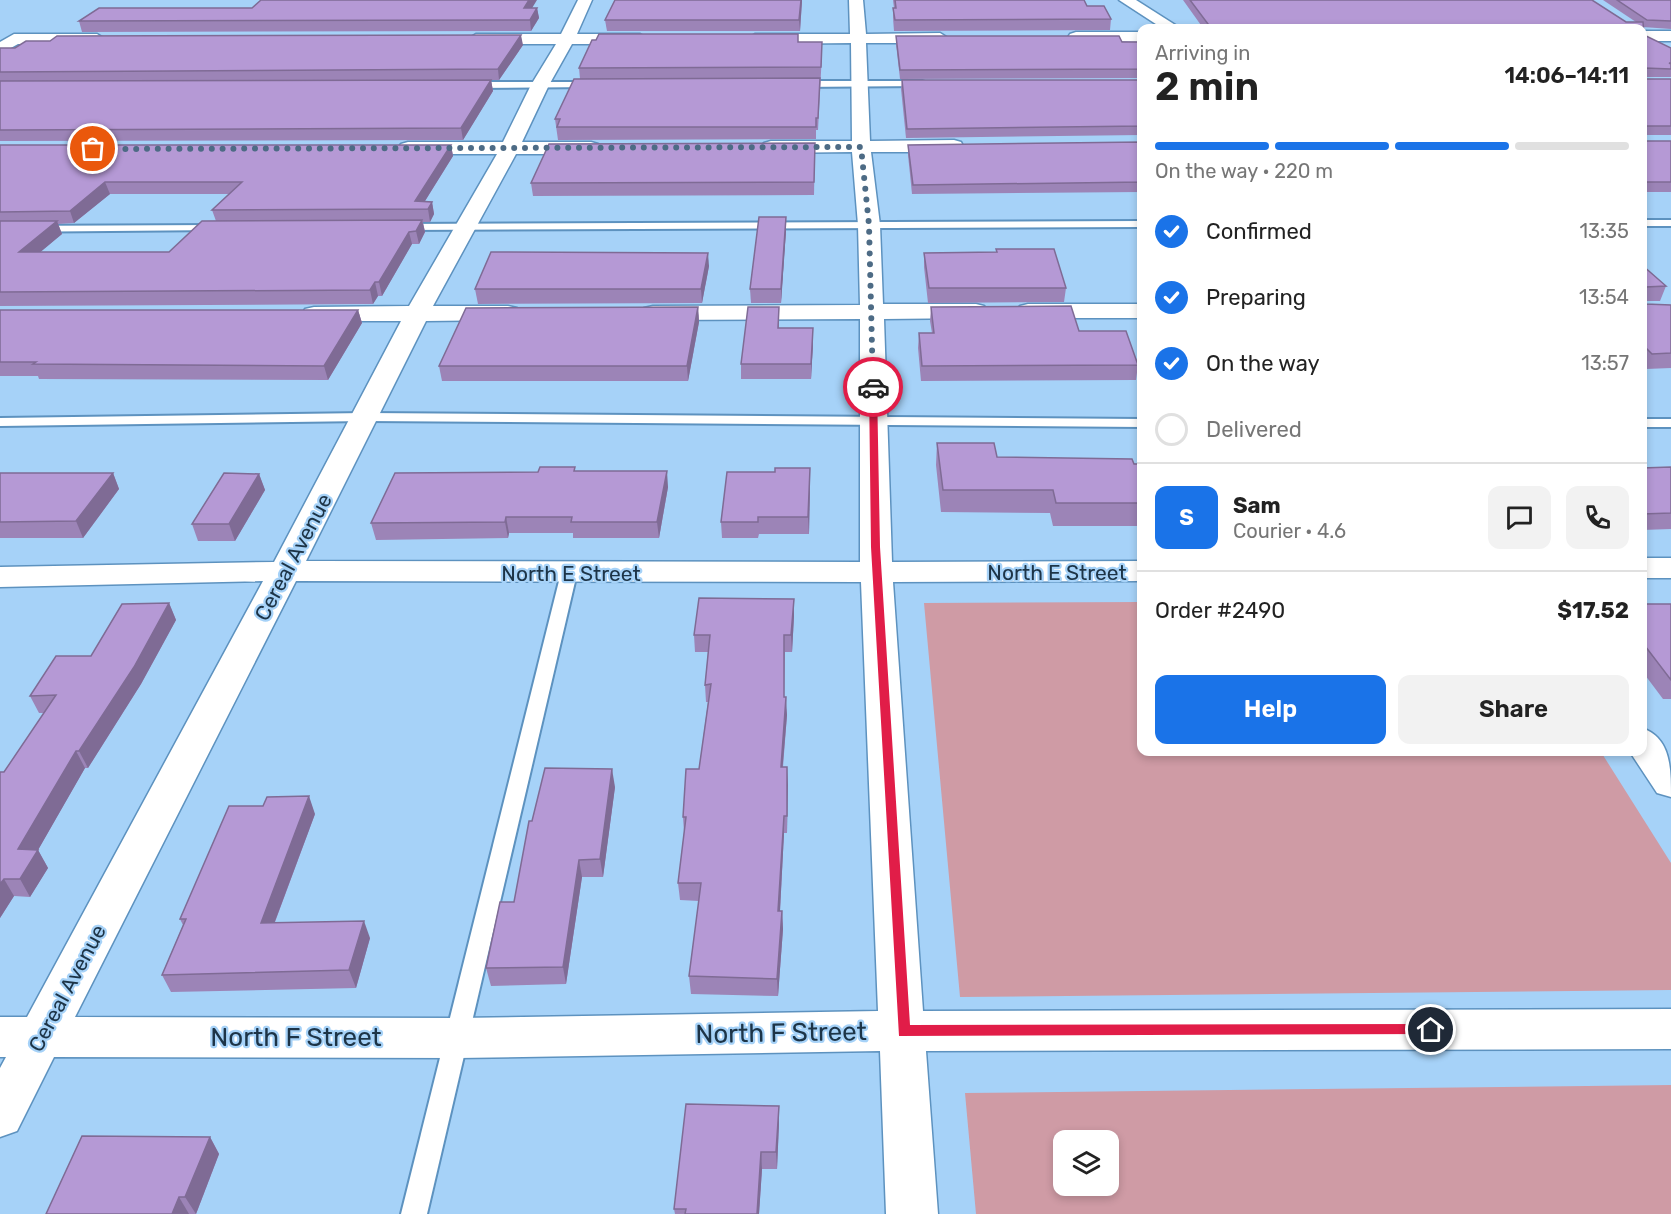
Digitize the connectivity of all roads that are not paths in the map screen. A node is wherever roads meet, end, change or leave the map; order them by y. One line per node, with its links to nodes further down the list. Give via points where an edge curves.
1 (585, 0): 12 (street, Cereal Avenue)
2 (856, 0): 15 (street)
3 (1126, 0): 4 (street)
4 (1166, 24)
5 (1647, 36): 6 (street)
6 (1671, 36)
7 (1137, 37): 9 (street)
8 (952, 38): 15 (street)
9 (1059, 38)
10 (108, 39): 16 (street, via 14,39)
11 (461, 39): 12 (street)
12 (567, 39): 13 (street); 21 (street, Cereal Avenue)
13 (660, 39)
14 (741, 39): 15 (street)
15 (858, 39): 18 (street)
16 (0, 49)
17 (790, 84): 18 (lane)
18 (861, 84): 19 (lane); 25 (street)
19 (931, 84)
20 (456, 85): 21 (lane)
21 (540, 85): 22 (lane); 27 (street, Cereal Avenue)
22 (599, 85)
23 (978, 145): 25 (street)
24 (756, 147): 25 (street)
25 (861, 147): 32 (street)
26 (391, 148): 27 (street)
27 (510, 148): 28 (street); 34 (street, Cereal Avenue)
28 (604, 148)
29 (1137, 224): 32 (lane)
30 (1647, 224): 31 (lane)
31 (1671, 224)
32 (869, 225): 34 (lane); 38 (street)
33 (395, 227): 34 (lane)
34 (467, 227): 42 (street, Cereal Avenue)
35 (227, 228): 36 (lane)
36 (0, 229)
37 (1137, 311): 38 (street)
38 (871, 312): 40 (street); 45 (street)
39 (525, 313): 42 (street)
40 (632, 313)
41 (286, 314): 42 (street)
42 (417, 314): 43 (street, Cereal Avenue)
43 (366, 417): 44 (lane); 45 (lane); 51 (street, Cereal Avenue)
44 (0, 422)
45 (875, 422): 46 (lane); 54 (street)
46 (1137, 423)
47 (1647, 423): 48 (lane)
48 (1671, 423)
49 (1647, 568): 50 (street)
50 (1671, 568)
51 (285, 571): 53 (street, North E Street); 55 (street, North E Street); 58 (street, Cereal Avenue)
52 (1137, 571): 54 (street, North E Street)
53 (569, 573): 54 (street, North E Street); 59 (lane)
54 (877, 573): 57 (street)
55 (3, 581)
56 (1671, 1029): 57 (street, North F Street)
57 (903, 1031): 59 (street, North F Street); 62 (street)
58 (21, 1036): 59 (street, North F Street); 60 (street, Cereal Avenue)
59 (458, 1038): 61 (lane)
60 (0, 1115)
61 (414, 1214)
62 (912, 1214)

